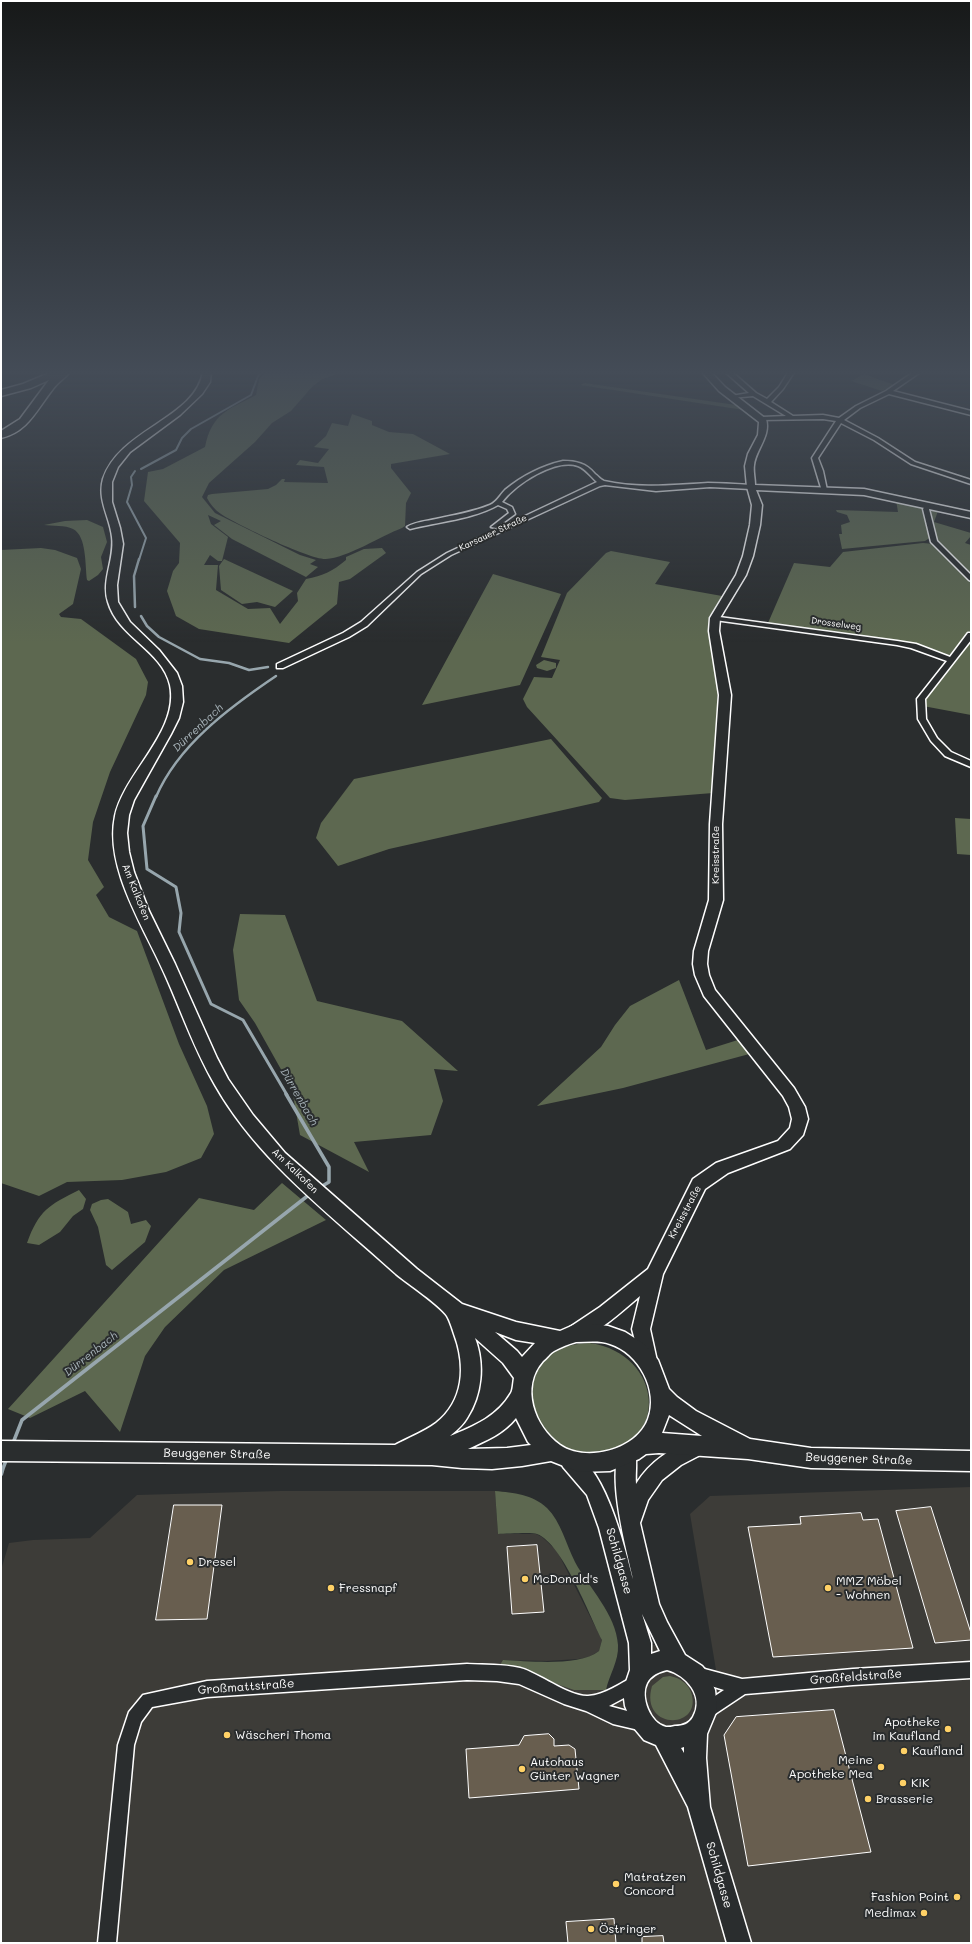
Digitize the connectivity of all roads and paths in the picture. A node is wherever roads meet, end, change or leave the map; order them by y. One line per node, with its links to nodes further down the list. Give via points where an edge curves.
1 (117, 462): 21 (main road, Am Kalkofen, via 106,484 106,502 118,536 112,586 113,602 123,621 172,675 177,699 167,731 130,794 122,816 120,837 130,881 209,1058 247,1120 279,1158 410,1275)
2 (750, 462): 7 (street)
3 (816, 462): 8 (street)
4 (911, 462): 5 (street)
5 (971, 482)
6 (601, 483): 7 (street, via 656,489 710,485); 9 (street, via 580,464 558,463 507,492); 13 (street, Karsauer Straße)
7 (751, 487): 8 (street); 15 (street, via 757,505 748,556 742,575)
8 (824, 490): 10 (street, via 878,494)
9 (499, 503): 12 (street, via 480,511); 13 (street, via 510,508 512,514 485,532)
10 (928, 506): 11 (street); 14 (street, via 926,509 934,542)
11 (971, 515)
12 (410, 527)
13 (480, 540): 18 (street, Karsauer Straße, via 449,554 419,573 364,624)
14 (971, 579)
15 (715, 618): 17 (street, Drosselweg, via 897,643); 20 (street, Kreisstraße, via 714,631 725,695 716,824 716,900 701,951 700,964 709,992 789,1092 800,1119 797,1132 784,1145 722,1168 699,1184)
16 (971, 635): 17 (street)
17 (951, 660): 19 (street, via 921,699 922,719 934,739 948,754)
18 (280, 666)
19 (971, 764)
20 (654, 1274): 22 (street, Kreisstraße); 24 (street, Kreisstraße, via 642,1329)
21 (453, 1308): 23 (main road, Am Kalkofen, via 516,1331); 25 (main road, Am Kalkofen, via 510,1357); 33 (main road, via 470,1351 470,1389 460,1412 442,1431)
22 (576, 1333): 23 (main road); 24 (main road, via 597,1333 617,1338)
23 (558, 1338): 25 (main road, via 536,1353)
24 (648, 1361): 26 (main road, via 658,1378)
25 (523, 1375): 27 (main road)
26 (662, 1395): 29 (main road, via 658,1422); 30 (main road, Beuggener Straße, via 673,1408 690,1420)
27 (520, 1396): 32 (main road, via 522,1409 532,1432); 34 (main road, Beuggener Straße, via 512,1409 495,1425)
28 (702, 1445): 29 (main road, Beuggener Straße); 30 (main road, Beuggener Straße); 37 (street, via 684,1452 654,1474 644,1487 634,1508)
29 (635, 1449): 35 (main road, via 609,1461 590,1463); 37 (street, Schildgasse, via 625,1471)
30 (748, 1449): 36 (main road, Beuggener Straße, via 811,1458)
31 (1, 1451): 33 (main road, Beuggener Straße)
32 (552, 1451): 34 (main road, Beuggener Straße, via 494,1458); 35 (main road)
33 (398, 1454): 34 (main road, Beuggener Straße)
34 (432, 1455)
35 (570, 1460): 41 (street, Schildgasse, via 594,1489 609,1528 640,1643)
36 (971, 1461)
37 (631, 1527): 38 (street, Schildgasse, via 649,1604 659,1629)
38 (677, 1661): 40 (street); 41 (street, via 657,1661 648,1665)
39 (971, 1670): 42 (street, Großfeldstraße)
40 (697, 1675): 42 (street, Großfeldstraße); 44 (street, via 706,1693)
41 (638, 1678): 43 (street, via 612,1697); 45 (street, via 634,1700)
42 (742, 1687): 44 (street, Großfeldstraße)
43 (588, 1704): 45 (street, Großmattstraße, via 613,1716); 48 (street, Großmattstraße, via 569,1699 520,1676 467,1672 207,1690 148,1700 135,1718 126,1745)
44 (701, 1721): 46 (street, via 681,1738); 47 (street, Schildgasse, via 695,1758)
45 (643, 1723): 46 (street)
46 (664, 1737): 47 (street, Schildgasse)
47 (699, 1807): 49 (street, Schildgasse)
48 (107, 1943)
49 (739, 1943)

